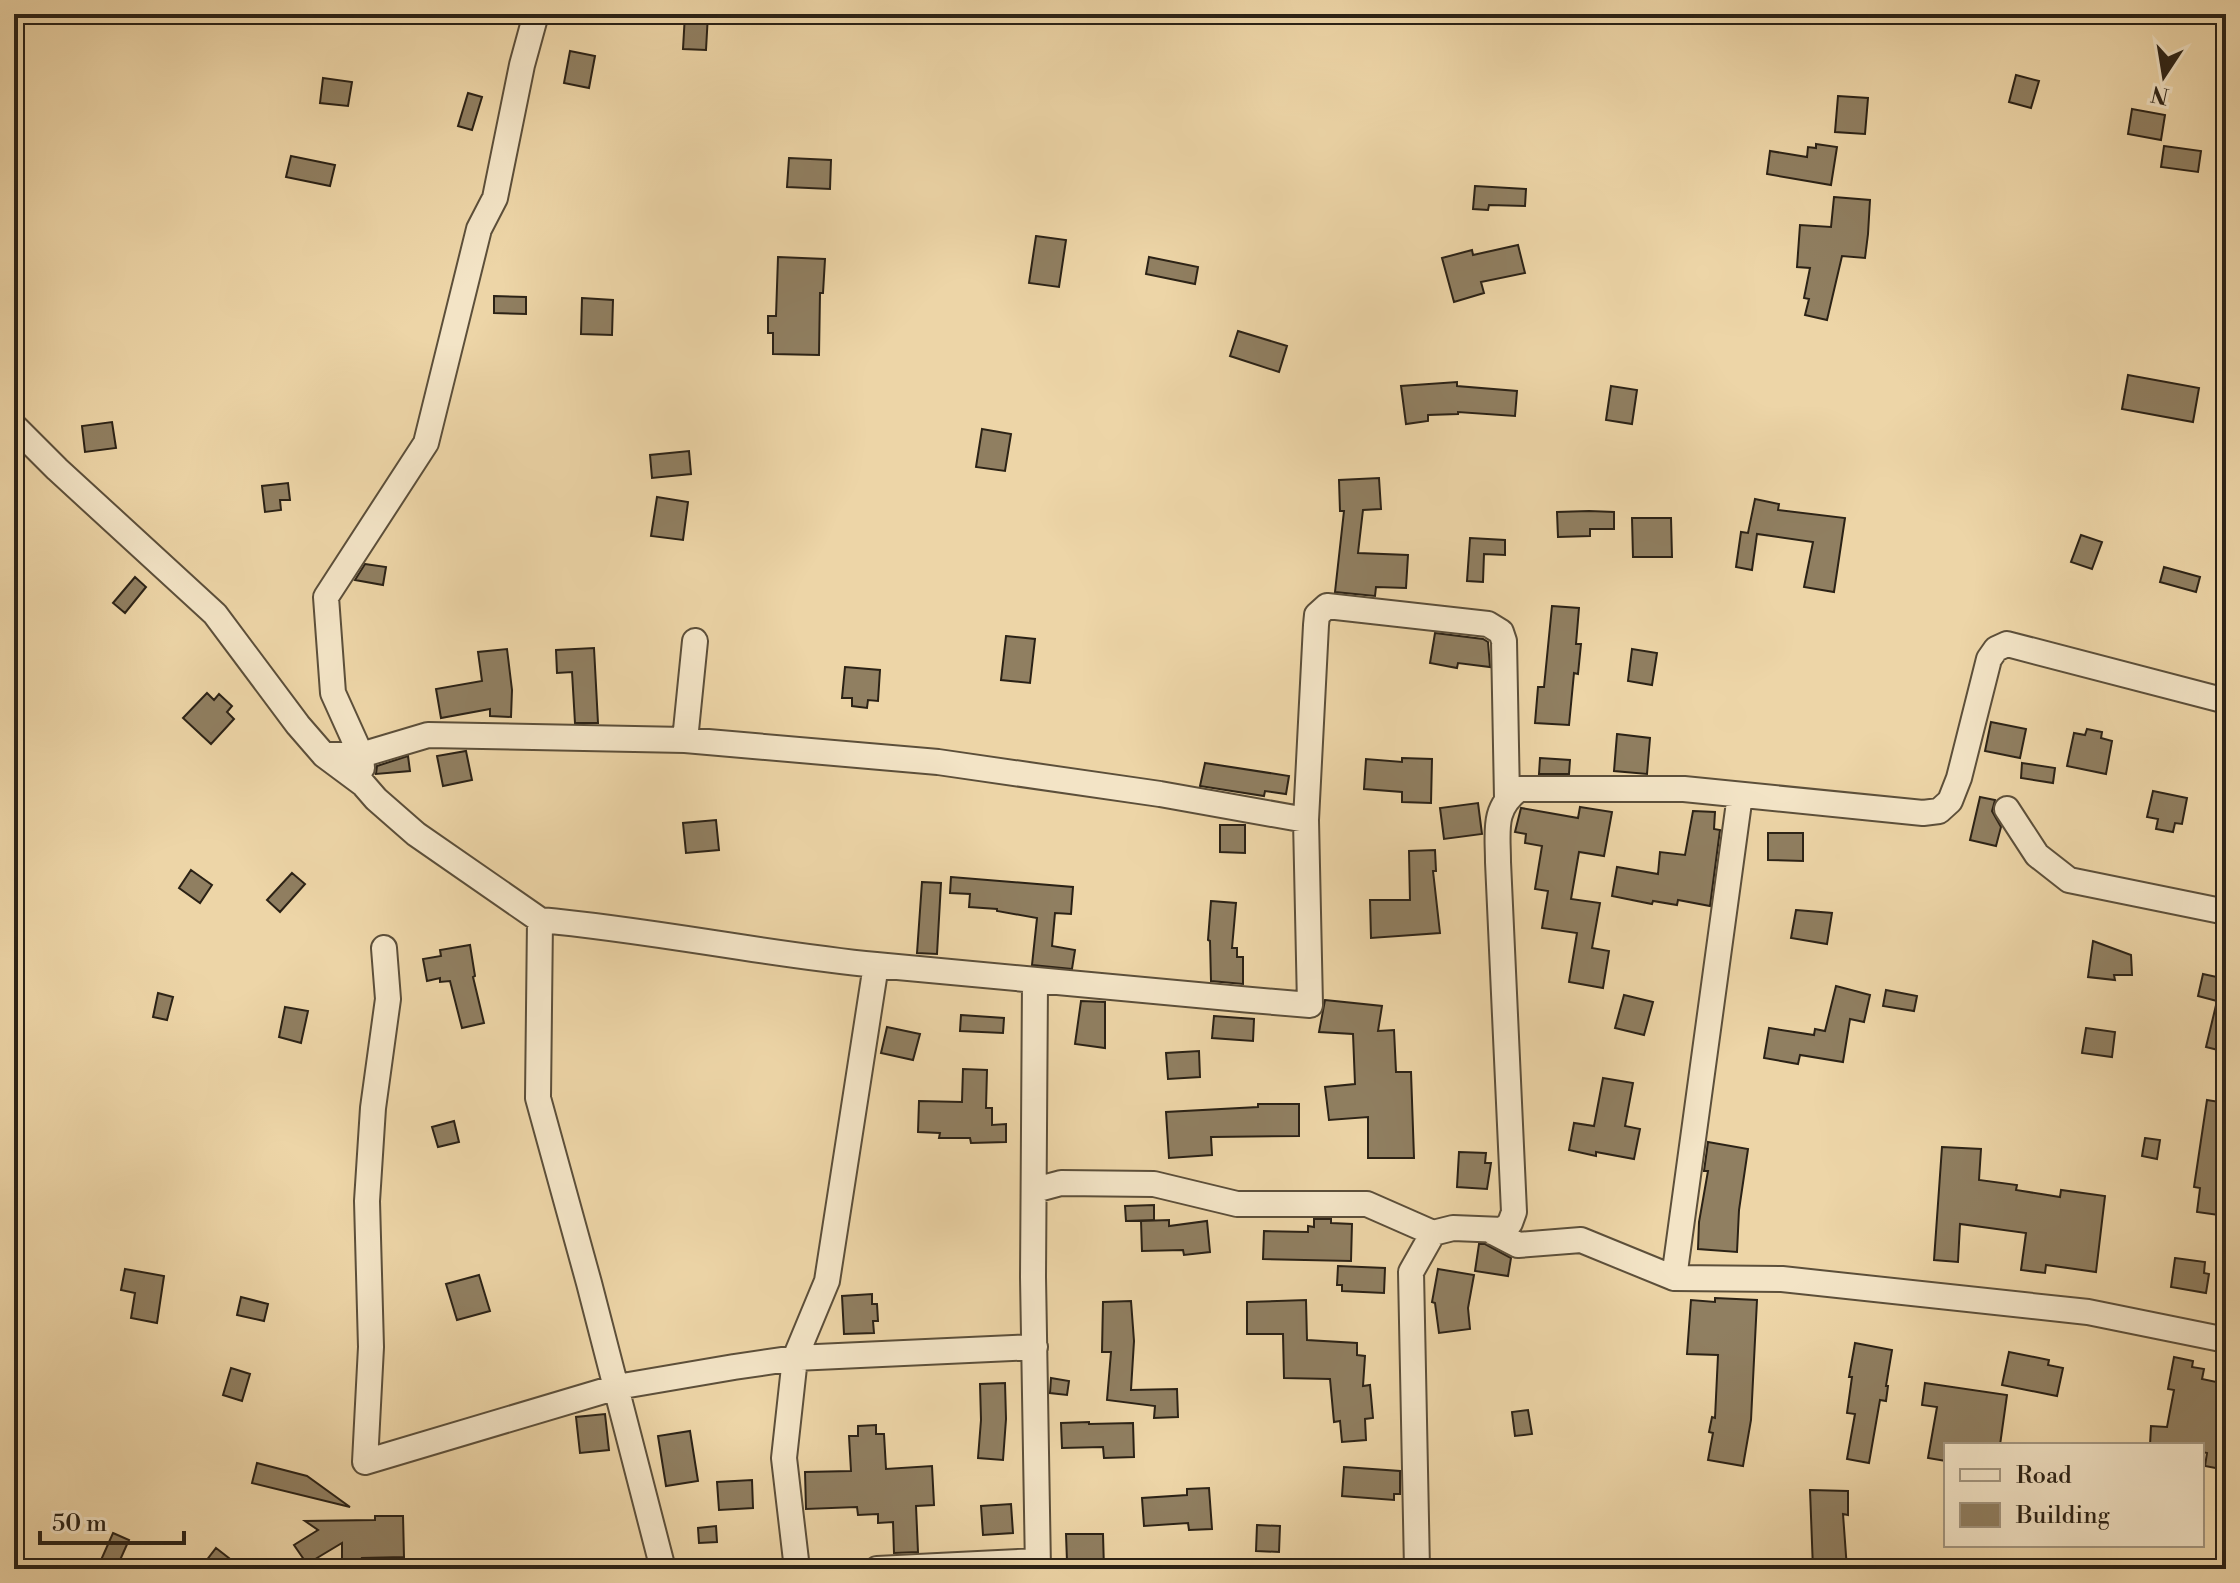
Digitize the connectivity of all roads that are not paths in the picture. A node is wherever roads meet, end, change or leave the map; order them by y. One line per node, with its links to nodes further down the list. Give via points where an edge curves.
1 (536, 14): 7 (street, via 495,198 479,229 426,443 326,597 333,693)
2 (14, 426): 6 (street, via 215,614)
3 (695, 641): 5 (street)
4 (2226, 701): 9 (street, via 2007,644 1989,659 1959,778 1950,801 1939,811)
5 (685, 740): 7 (street, via 428,735); 12 (street, via 938,762)
6 (324, 755): 7 (street); 8 (street)
7 (361, 755): 8 (street)
8 (363, 784): 14 (street, via 416,834)
9 (1740, 795): 10 (street, via 1684,789 1519,789); 21 (street)
10 (1507, 798): 12 (street, via 1501,632 1488,624 1327,606 1317,615 1316,625); 19 (street, via 1498,812 1498,862 1514,1212 1503,1230)
11 (2007, 809): 13 (street, via 2037,855 2069,880)
12 (1306, 820): 17 (street, via 1310,1005)
13 (2226, 912)
14 (540, 920): 16 (street); 25 (street, via 538,1098)
15 (384, 948): 25 (street, via 388,999 367,1201 371,1347 365,1462)
16 (876, 965): 17 (street); 24 (street, via 827,1281)
17 (1035, 982): 18 (street)
18 (1035, 1190): 20 (street, via 1061,1183 1154,1184 1237,1204 1367,1204); 23 (street)
19 (1493, 1232): 20 (street, via 1453,1228); 21 (street, via 1518,1245 1581,1240)
20 (1433, 1233): 30 (street, via 1411,1272)
21 (1674, 1278): 22 (street, via 1782,1279 2088,1312)
22 (2226, 1340)
23 (1035, 1347): 24 (street); 26 (street)
24 (795, 1358): 25 (street); 28 (street, via 784,1458)
25 (616, 1389): 27 (street)
26 (1038, 1565): 29 (street)
27 (663, 1569)
28 (797, 1569)
29 (877, 1569)
30 (1417, 1569)

